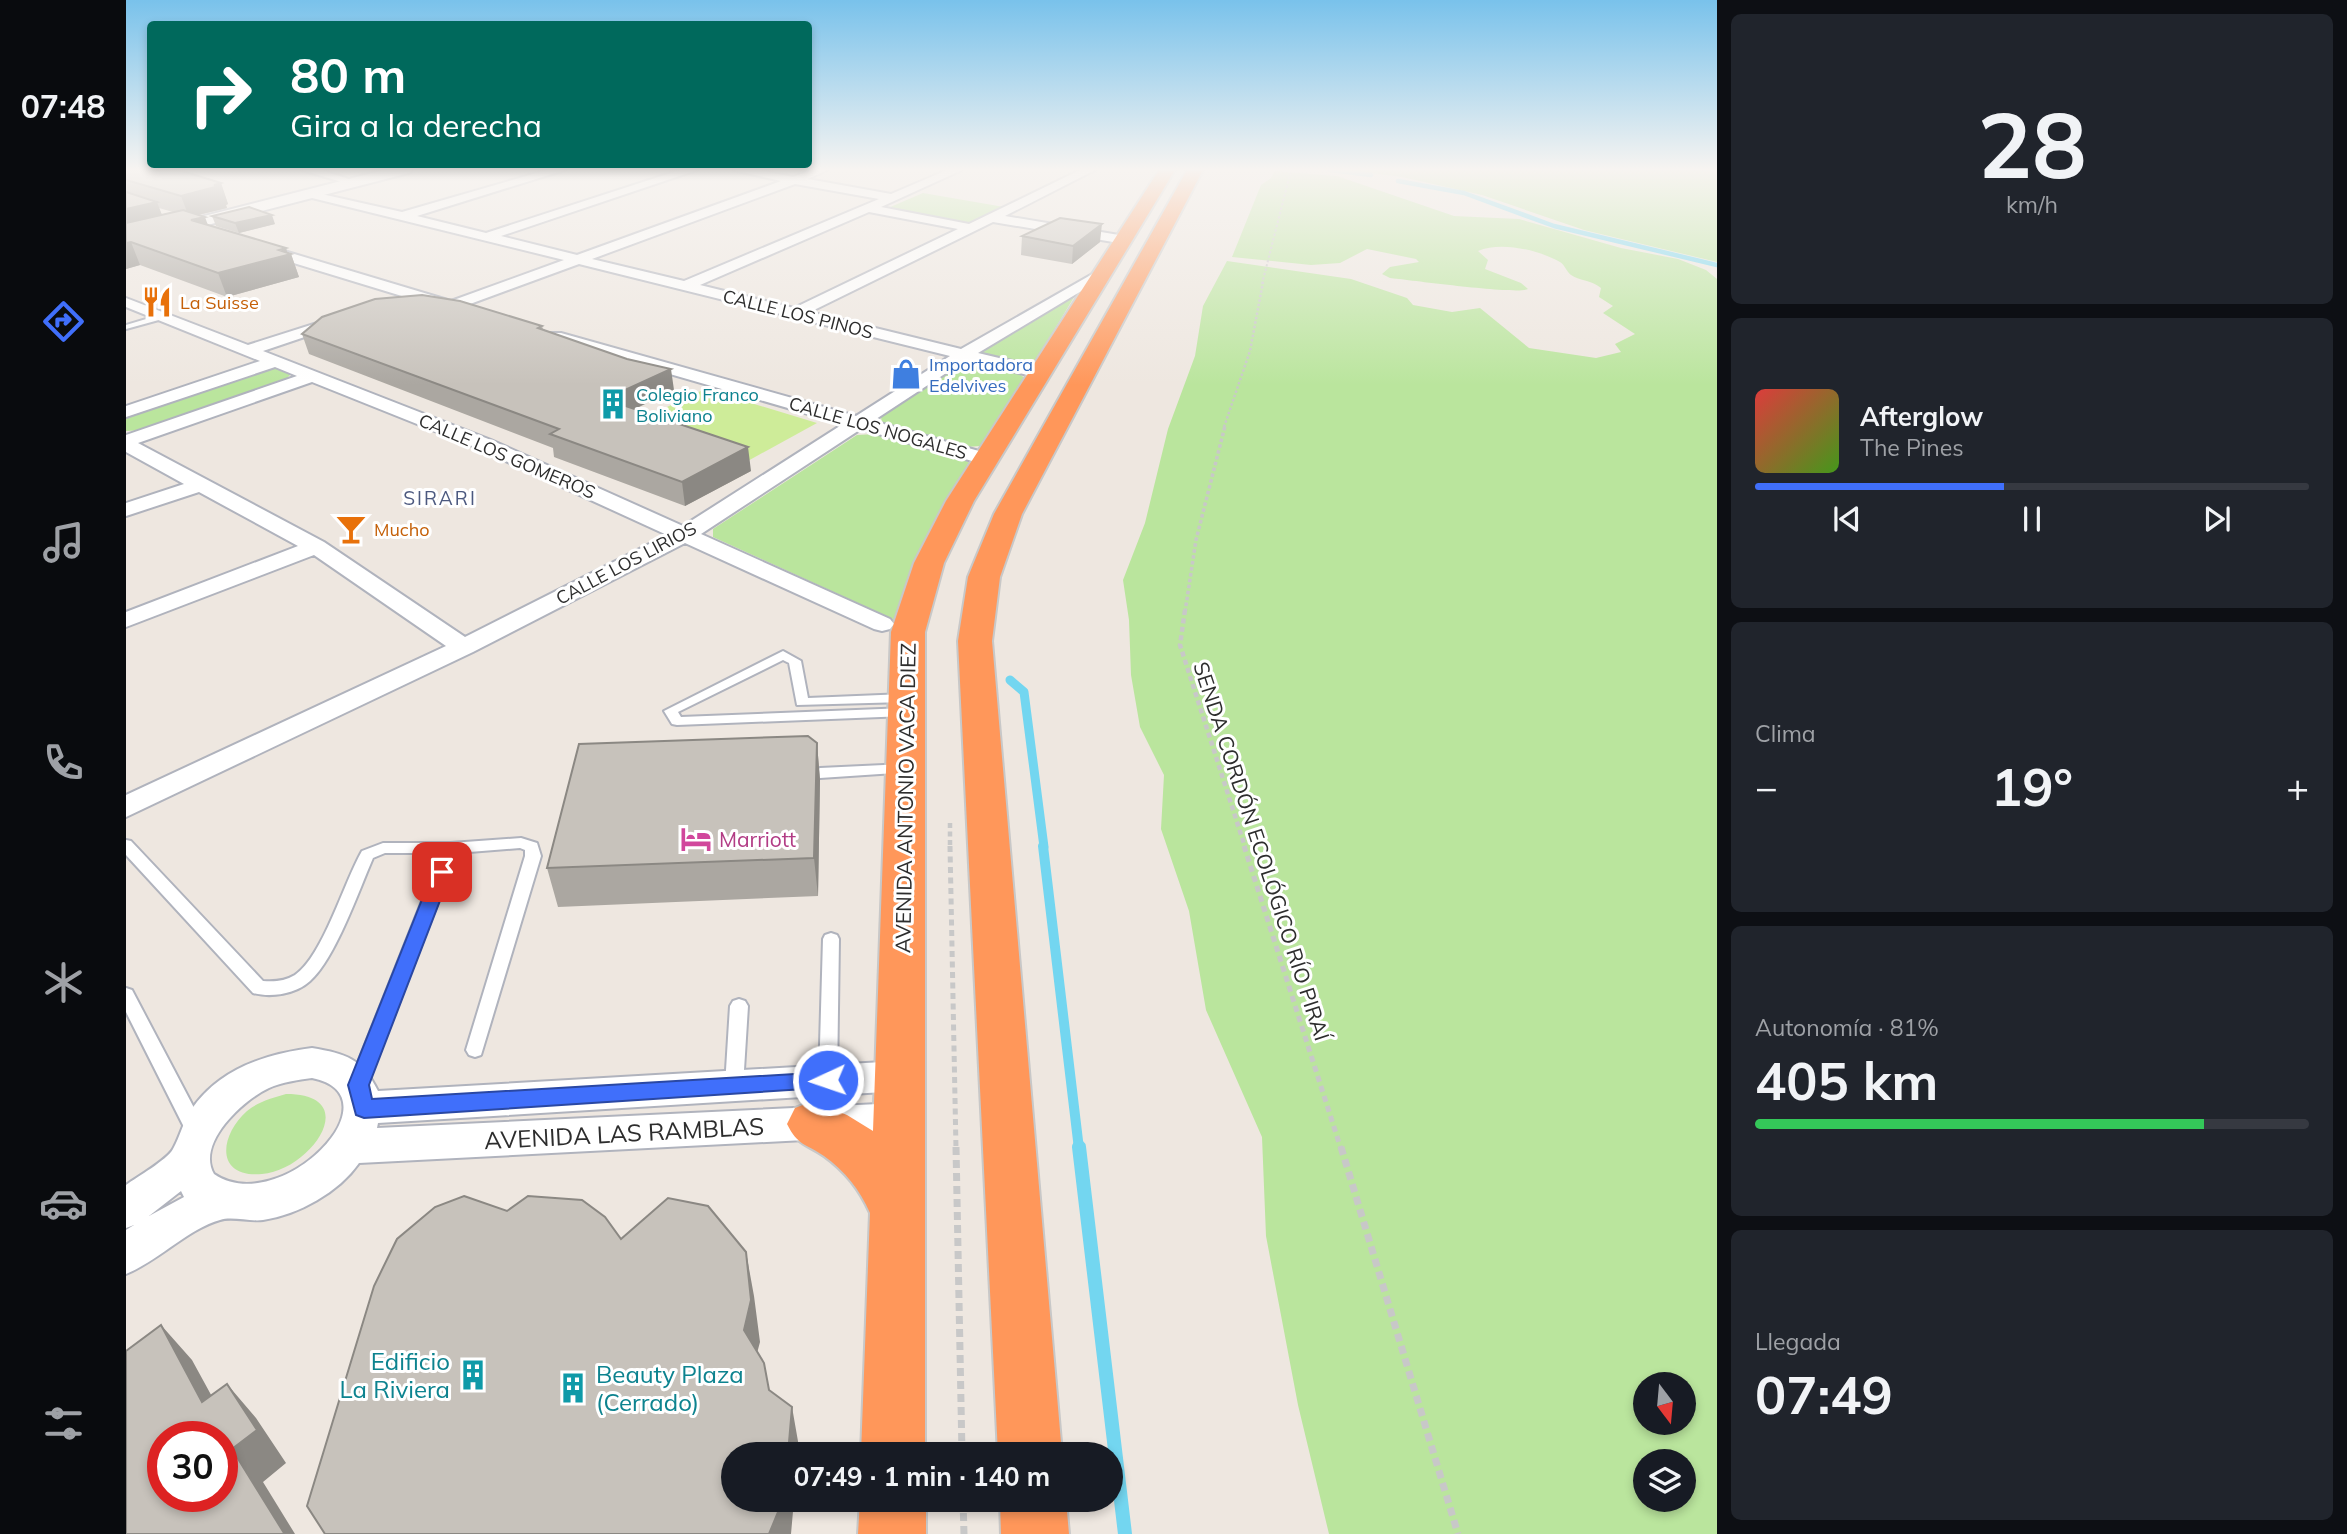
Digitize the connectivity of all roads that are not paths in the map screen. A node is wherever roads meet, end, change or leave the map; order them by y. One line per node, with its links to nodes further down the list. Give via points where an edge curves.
1 (241, 242): 11 (street)
2 (505, 242): 8 (street, CALLE LOS PINOS)
3 (628, 242): 8 (street)
4 (789, 242): 10 (street)
5 (943, 242): 17 (street)
6 (1131, 242): 9 (highway, AVENIDA ANTONIO VACA DIEZ)
7 (1136, 242): 60 (highway, AVENIDA ANTONIO VACA DIEZ, via 1008,514 985,577 975,641)
8 (579, 260): 10 (street, CALLE LOS PINOS); 14 (street)
9 (1101, 275): 22 (street, CALLE LOS LIRIOS); 24 (highway, AVENIDA ANTONIO VACA DIEZ)
10 (685, 286): 17 (street, CALLE LOS PINOS)
11 (413, 296): 13 (street); 14 (street)
12 (126, 302): 18 (street, CALLE LOS GOMEROS)
13 (388, 304)
14 (451, 306): 16 (street)
15 (363, 313): 21 (street)
16 (477, 313)
17 (796, 313): 22 (street, CALLE LOS PINOS)
18 (163, 316): 19 (lane); 21 (street, CALLE LOS GOMEROS)
19 (126, 327)
20 (543, 332): 27 (street, CALLE LOS NOGALES)
21 (249, 350): 23 (street, CALLE LOS GOMEROS)
22 (964, 354): 24 (street, CALLE LOS PINOS); 27 (street, CALLE LOS LIRIOS)
23 (276, 361): 25 (street, CALLE LOS GOMEROS); 26 (street)
24 (1040, 373): 29 (highway, AVENIDA ANTONIO VACA DIEZ)
25 (313, 376): 28 (street); 32 (street, CALLE LOS GOMEROS, via 484,444)
26 (126, 412)
27 (857, 423): 29 (street, CALLE LOS NOGALES); 32 (street, CALLE LOS LIRIOS)
28 (126, 442): 30 (street)
29 (986, 459): 37 (highway, AVENIDA ANTONIO VACA DIEZ, via 929,563 908,632)
30 (203, 484): 31 (street); 33 (street)
31 (126, 510)
32 (686, 534): 35 (street, CALLE LOS GOMEROS); 36 (street, CALLE LOS LIRIOS)
33 (316, 547): 34 (street); 36 (street)
34 (126, 620)
35 (882, 624)
36 (464, 647): 41 (street, CALLE LOS LIRIOS)
37 (907, 705): 38 (lane); 39 (highway, AVENIDA ANTONIO VACA DIEZ)
38 (801, 708): 38 (lane, via 795,661 783,655 671,711 677,721)
39 (906, 769): 40 (lane); 48 (highway, AVENIDA ANTONIO VACA DIEZ)
40 (820, 773)
41 (126, 807)
42 (126, 845): 43 (lane, via 259,988 278,989 291,986 312,969 367,855 383,848)
43 (451, 848): 47 (lane, via 521,843 532,847); 50 (lane)
44 (831, 939): 51 (lane)
45 (126, 995): 54 (lane)
46 (739, 1006): 49 (lane)
47 (475, 1050)
48 (900, 1076): 51 (street, AVENIDA LAS RAMBLAS); 52 (highway, AVENIDA ANTONIO VACA DIEZ)
49 (734, 1086): 50 (street, AVENIDA LAS RAMBLAS); 51 (street, AVENIDA LAS RAMBLAS)
50 (361, 1097): 53 (street, via 360,1127); 54 (street, via 340,1069 312,1063 279,1068 246,1082 216,1105)
51 (821, 1102): 52 (street, AVENIDA LAS RAMBLAS); 53 (street, AVENIDA LAS RAMBLAS); 57 (highway, via 836,1134 874,1166)
52 (900, 1119): 57 (highway, AVENIDA ANTONIO VACA DIEZ)
53 (349, 1146): 55 (street, via 324,1173 289,1194 251,1203)
54 (193, 1147): 55 (street, via 197,1184); 56 (street)
55 (218, 1200): 58 (street)
56 (126, 1209)
57 (897, 1211): 59 (highway, AVENIDA ANTONIO VACA DIEZ)
58 (126, 1254)
59 (893, 1442)
60 (1029, 1442)
61 (893, 1512): 63 (highway)
62 (1034, 1512): 64 (highway)
63 (892, 1534)
64 (1035, 1534)

